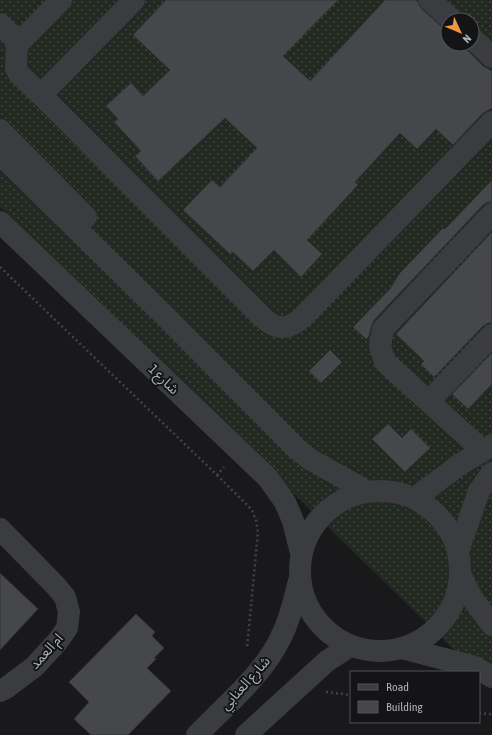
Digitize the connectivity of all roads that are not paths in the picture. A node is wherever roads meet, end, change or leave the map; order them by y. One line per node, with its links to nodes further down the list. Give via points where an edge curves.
1 (61, 0): 6 (street)
2 (134, 0): 9 (street)
3 (430, 0): 4 (street)
4 (443, 12)
5 (0, 24): 6 (street, via 12,35)
6 (17, 45): 9 (street, via 16,68 24,80)
7 (480, 46): 8 (street)
8 (492, 57)
9 (41, 95): 10 (street, via 263,318 272,325 283,328 299,321)
10 (492, 122)
11 (0, 130): 15 (street, via 135,267 147,281)
12 (0, 154): 15 (street)
13 (492, 214): 17 (street, via 383,329 380,346 385,362)
14 (0, 222): 24 (street, شارع 1, via 268,478 285,502 294,521)
15 (164, 314): 20 (street, via 296,448 311,460)
16 (492, 335): 17 (street)
17 (429, 401): 18 (street)
18 (487, 447): 21 (street)
19 (492, 473): 23 (street, via 479,491)
20 (367, 491): 21 (street, via 400,492); 24 (street, via 344,499 324,512 310,531)
21 (415, 498): 23 (street, via 430,507 442,520 452,534)
22 (0, 529): 31 (street, ام العمد, via 65,597 69,612 66,628 58,641 34,667)
23 (458, 551): 25 (street)
24 (301, 553): 26 (street)
25 (460, 574): 27 (street, via 472,598); 29 (street, via 455,598 443,620 425,637)
26 (300, 580): 28 (street, via 305,601 316,620 331,635); 32 (street, شارع العنابي, via 290,617 268,660)
27 (492, 625)
28 (350, 646): 29 (street, via 376,651); 33 (street, via 327,661)
29 (402, 648): 30 (street, via 475,667)
30 (492, 677)
31 (0, 690)
32 (197, 735)
33 (246, 735)

